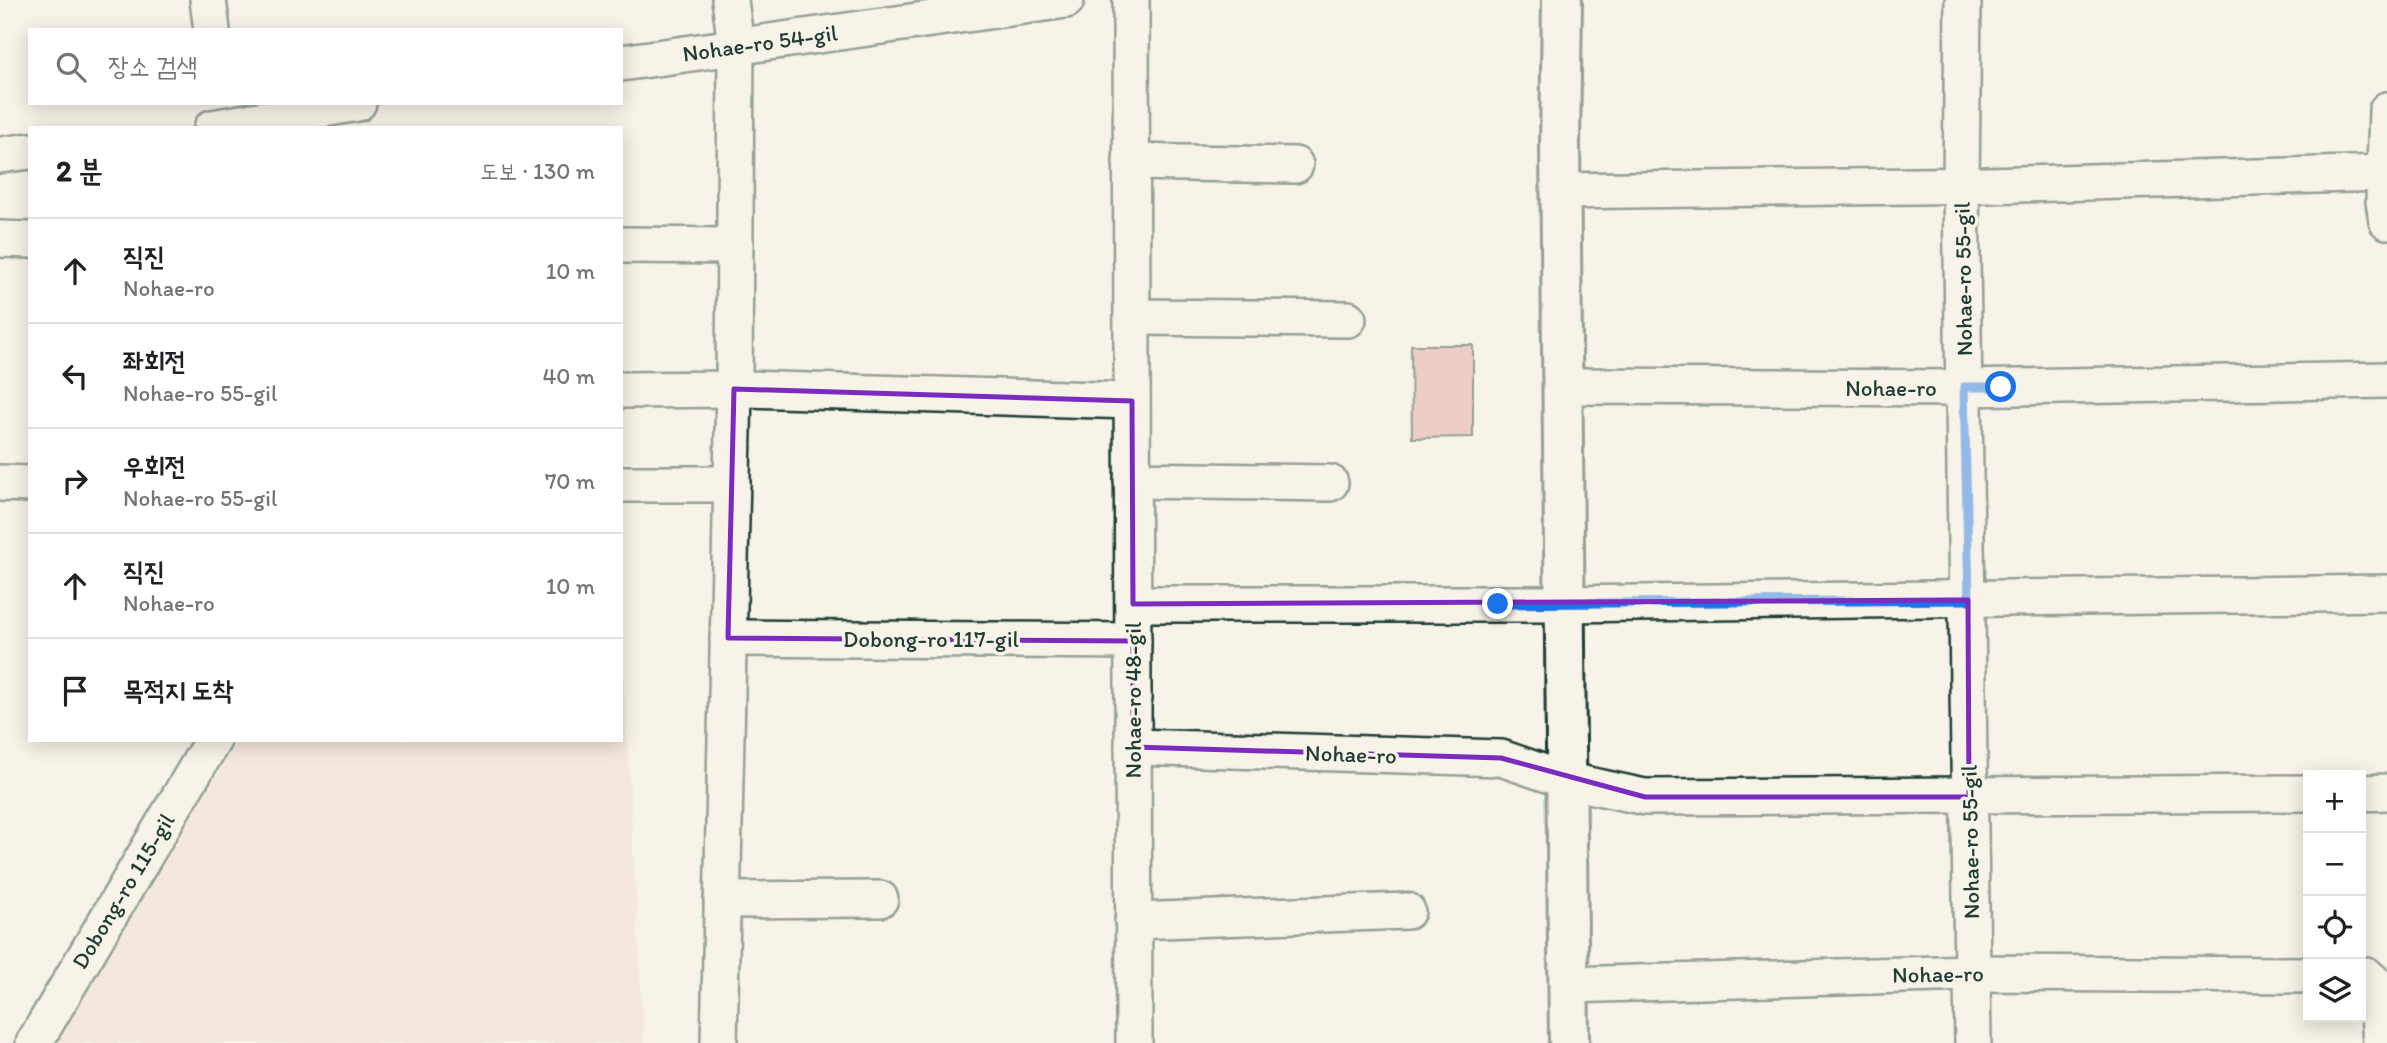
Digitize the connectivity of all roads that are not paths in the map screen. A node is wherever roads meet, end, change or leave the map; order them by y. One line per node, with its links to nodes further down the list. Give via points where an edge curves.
1 (208, 0): 7 (street)
2 (730, 0): 8 (street)
3 (1066, 0): 8 (street, Nohae-ro 54-gil)
4 (1131, 0): 15 (street, Nohae-ro 48-gil)
5 (1562, 0): 19 (main road)
6 (1963, 0): 18 (street, Nohae-ro 55-gil)
7 (212, 28)
8 (736, 46): 9 (street, Nohae-ro 54-gil); 24 (street)
9 (623, 63)
10 (2387, 110): 17 (street)
11 (337, 113): 12 (street)
12 (219, 119)
13 (28, 151): 14 (street)
14 (0, 155)
15 (1131, 162): 16 (street); 25 (street, Nohae-ro 48-gil)
16 (1295, 165)
17 (2384, 173): 18 (street); 20 (street)
18 (1961, 185): 19 (street); 29 (street, Nohae-ro 55-gil)
19 (1560, 191): 28 (main road)
20 (2387, 221)
21 (0, 239): 22 (street)
22 (28, 240)
23 (623, 245): 24 (street)
24 (735, 246): 30 (street)
25 (1132, 317): 26 (street); 32 (street, Nohae-ro 48-gil)
26 (1348, 319)
27 (2387, 380): 29 (street, Nohae-ro)
28 (1562, 386): 29 (street, Nohae-ro); 42 (main road)
29 (1964, 387): 40 (street, Nohae-ro 55-gil)
30 (734, 389): 31 (street); 32 (street); 38 (street)
31 (623, 390)
32 (1132, 401): 33 (street, Nohae-ro 48-gil)
33 (1132, 480): 35 (street); 41 (street, Nohae-ro 48-gil)
34 (0, 483): 36 (street)
35 (1330, 483)
36 (28, 484)
37 (623, 484): 38 (street)
38 (732, 484): 43 (street)
39 (2387, 593): 40 (street)
40 (1969, 600): 42 (street); 51 (street, Nohae-ro 55-gil)
41 (1133, 604): 42 (street); 44 (street, Nohae-ro 48-gil)
42 (1564, 604): 47 (main road)
43 (728, 638): 44 (street, Dobong-ro 117-gil); 53 (street)
44 (1133, 640): 46 (street, Nohae-ro 48-gil)
45 (212, 742): 61 (street, Dobong-ro 115-gil)
46 (1133, 747): 47 (street, Nohae-ro, via 1501,758); 55 (street, Nohae-ro 48-gil)
47 (1565, 780): 51 (street, Nohae-ro, via 1644,797); 59 (main road)
48 (2387, 792): 50 (street)
49 (2303, 793): 51 (street, Nohae-ro)
50 (2366, 793)
51 (1969, 797): 56 (street, Nohae-ro 55-gil)
52 (880, 899): 53 (street)
53 (722, 901): 62 (street)
54 (1407, 911): 55 (street)
55 (1133, 921): 63 (street, Nohae-ro 48-gil)
56 (1972, 973): 57 (street, Nohae-ro); 59 (street, Nohae-ro); 65 (street, Nohae-ro 55-gil)
57 (2303, 975)
58 (2366, 975): 60 (street, via 2377,985)
59 (1568, 985): 64 (main road)
60 (2383, 1042)
61 (34, 1043)
62 (719, 1043)
63 (1134, 1043)
64 (1569, 1043)
65 (1973, 1043)

